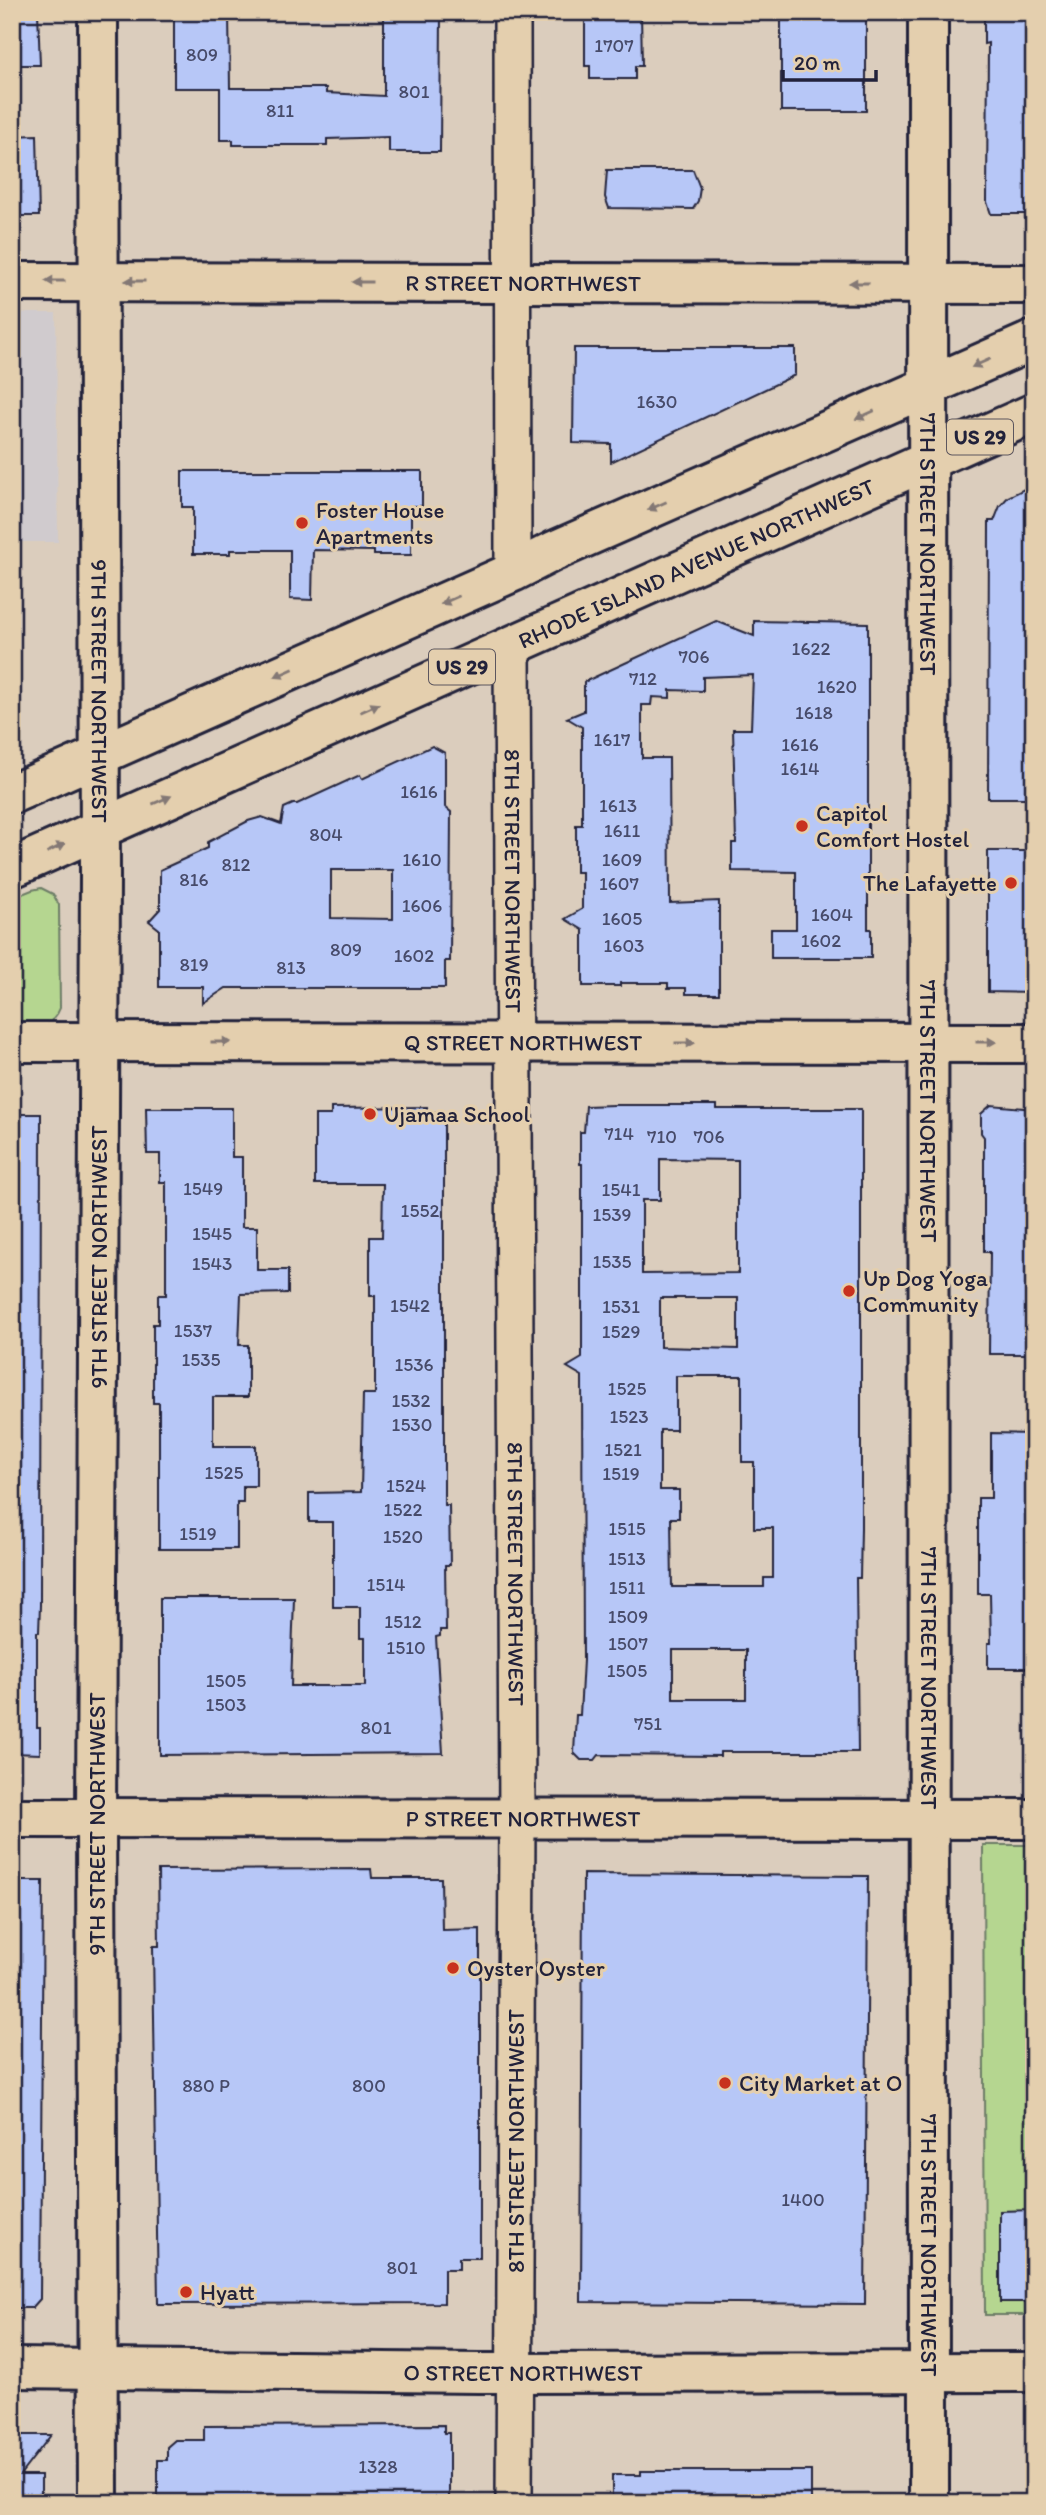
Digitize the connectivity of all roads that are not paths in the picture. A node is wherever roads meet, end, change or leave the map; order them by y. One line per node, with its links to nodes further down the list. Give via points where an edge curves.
1 (98, 12): 4 (main road, 9TH STREET NORTHWEST)
2 (512, 12): 6 (street)
3 (928, 12): 7 (main road, 7TH STREET NORTHWEST)
4 (98, 281): 5 (main road, R STREET NORTHWEST, one-way to 5); 6 (main road, R STREET NORTHWEST, one-way to 4); 15 (main road, 9TH STREET NORTHWEST)
5 (12, 282)
6 (512, 282): 7 (main road, R STREET NORTHWEST, one-way to 6); 13 (street)
7 (928, 284): 8 (main road, R STREET NORTHWEST); 10 (main road, 7TH STREET NORTHWEST)
8 (1034, 284)
9 (1034, 340): 10 (main road, one-way to 10)
10 (928, 387): 12 (main road, 7TH STREET NORTHWEST); 13 (main road, one-way to 13)
11 (1034, 413): 12 (main road, RHODE ISLAND AVENUE NORTHWEST / US 29)
12 (928, 462): 14 (main road, RHODE ISLAND AVENUE NORTHWEST / US 29); 22 (main road, 7TH STREET NORTHWEST)
13 (513, 572): 15 (main road, one-way to 15)
14 (512, 645): 17 (main road, RHODE ISLAND AVENUE NORTHWEST / US 29, one-way to 14); 21 (street, 8TH STREET NORTHWEST)
15 (99, 755): 16 (main road); 17 (main road, 9TH STREET NORTHWEST)
16 (12, 794)
17 (99, 828): 18 (main road, RHODE ISLAND AVENUE NORTHWEST / US 29, one-way to 17); 20 (main road, 9TH STREET NORTHWEST)
18 (12, 867)
19 (12, 1042): 20 (main road, Q STREET NORTHWEST)
20 (99, 1042): 21 (main road, Q STREET NORTHWEST, one-way to 21); 25 (main road, 9TH STREET NORTHWEST)
21 (513, 1042): 22 (main road, Q STREET NORTHWEST, one-way to 22); 26 (street, 8TH STREET NORTHWEST)
22 (928, 1042): 23 (main road, Q STREET NORTHWEST, one-way to 23); 27 (main road, 7TH STREET NORTHWEST)
23 (1034, 1043)
24 (12, 1818): 25 (main road, P STREET NORTHWEST)
25 (96, 1819): 26 (main road, P STREET NORTHWEST); 30 (main road, 9TH STREET NORTHWEST)
26 (517, 1819): 27 (main road, P STREET NORTHWEST); 33 (street, 8TH STREET NORTHWEST)
27 (929, 1819): 28 (main road, P STREET NORTHWEST); 31 (main road, 7TH STREET NORTHWEST)
28 (1034, 1819)
29 (12, 2368): 30 (main road, O STREET NORTHWEST)
30 (98, 2371): 33 (main road, O STREET NORTHWEST); 34 (main road, 9TH STREET NORTHWEST)
31 (929, 2372): 32 (main road, O STREET NORTHWEST); 33 (main road, O STREET NORTHWEST); 36 (main road, 7TH STREET NORTHWEST)
32 (1034, 2372)
33 (514, 2373): 35 (street, 8TH STREET NORTHWEST)
34 (98, 2503)
35 (514, 2503)
36 (929, 2503)

